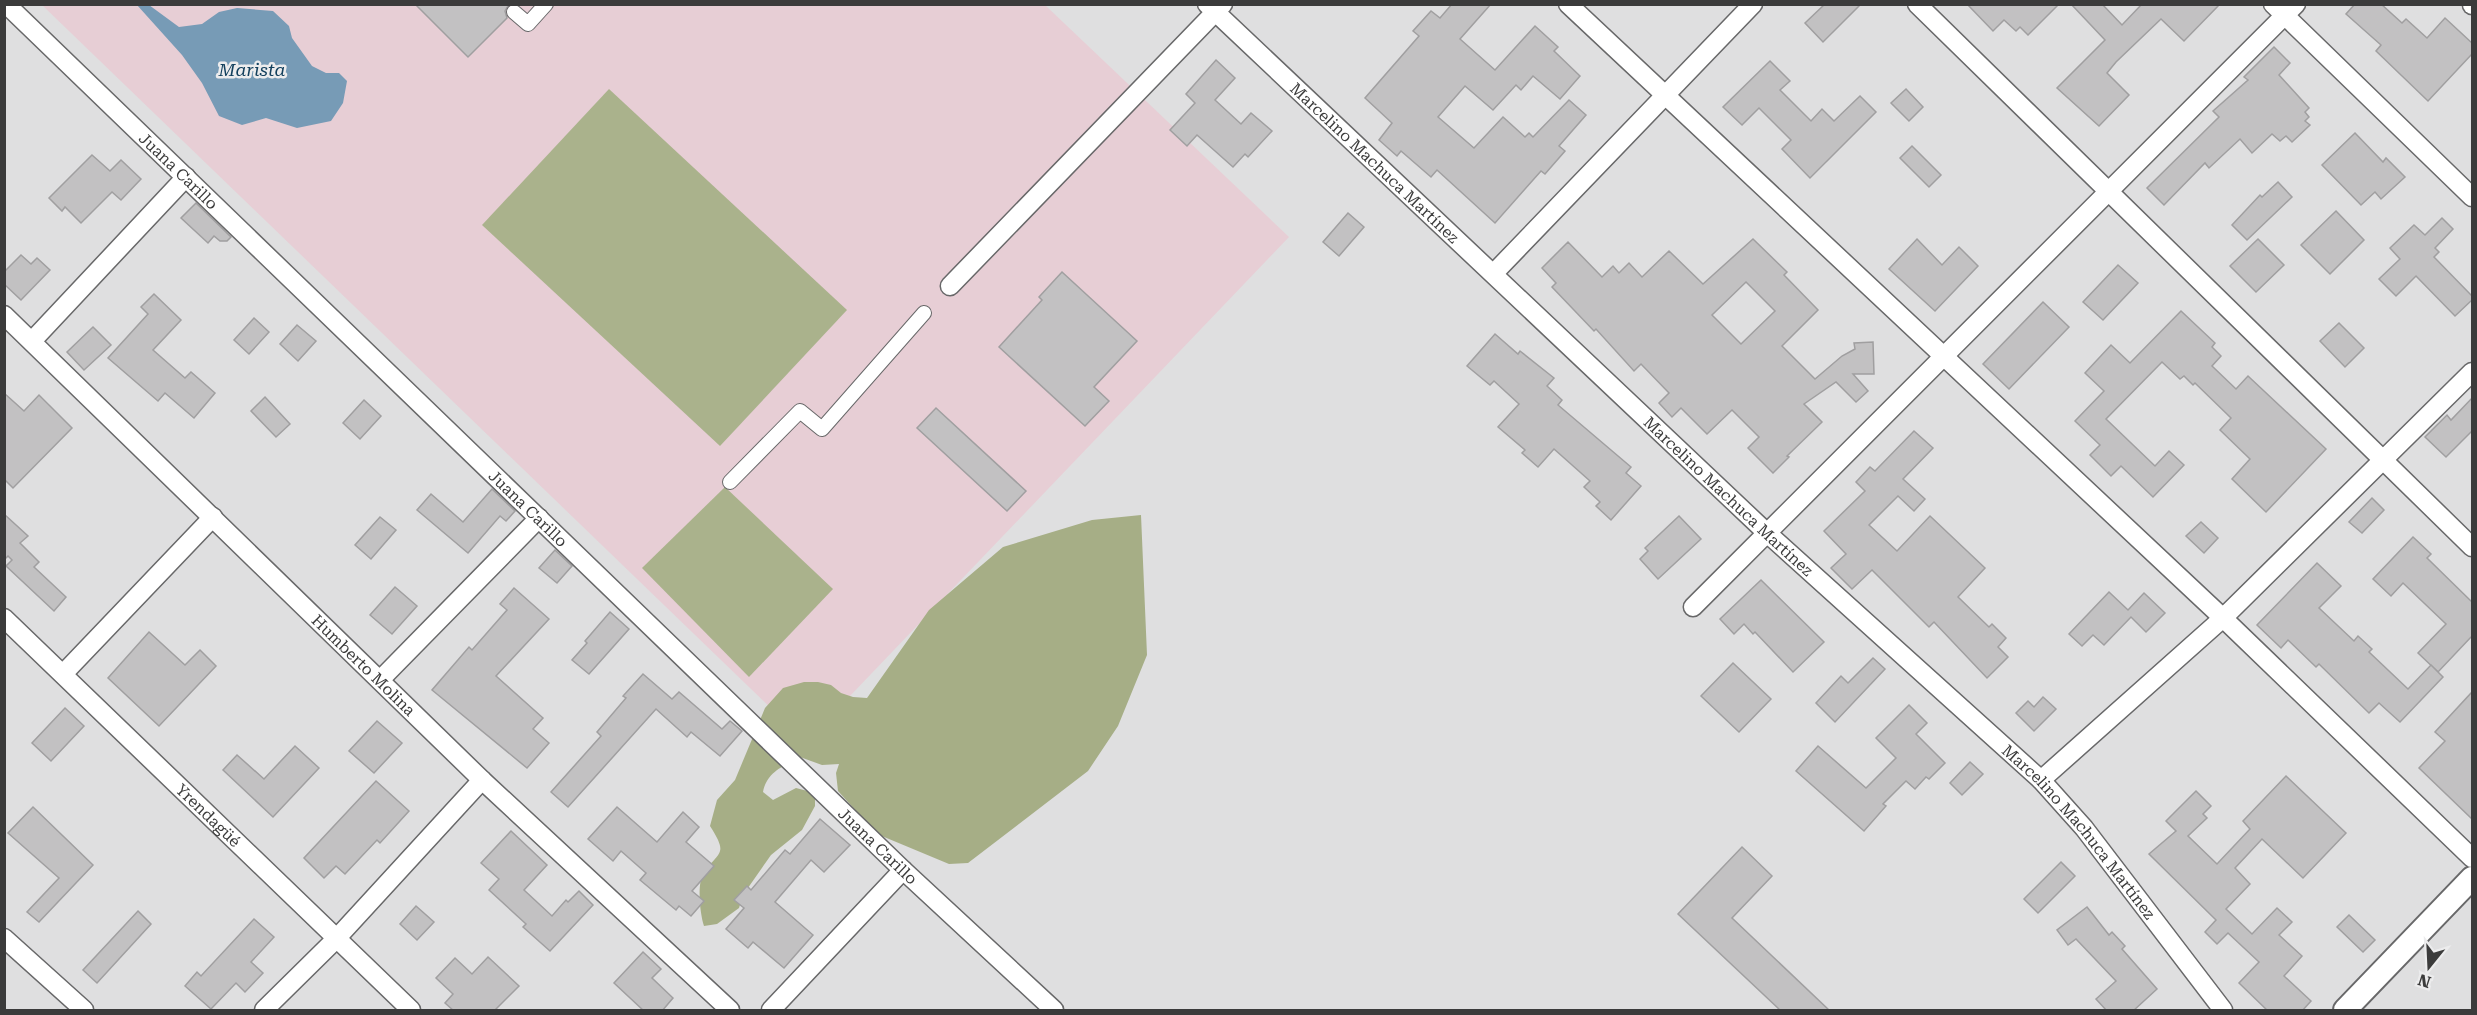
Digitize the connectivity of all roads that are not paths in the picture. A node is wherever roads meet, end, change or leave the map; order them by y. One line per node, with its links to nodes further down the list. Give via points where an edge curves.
1 (6, 4): 10 (street, Juana Carillo)
2 (546, 4): 8 (street, via 528,24)
3 (1568, 4): 9 (street)
4 (1753, 4): 9 (street)
5 (1917, 4): 11 (street)
6 (1215, 7): 13 (street, Marcelino Machuca Martínez); 14 (street)
7 (2285, 8): 11 (street); 12 (street)
8 (514, 12)
9 (1665, 95): 13 (street); 18 (street)
10 (186, 177): 17 (street); 23 (street, Juana Carillo)
11 (2109, 191): 18 (street); 20 (street)
12 (2472, 197)
13 (1494, 273): 24 (street, Marcelino Machuca Martínez)
14 (950, 286)
15 (924, 313): 21 (street, via 822,429 800,411)
16 (4, 315): 17 (street, Humberto Molina)
17 (32, 341): 22 (street, Humberto Molina)
18 (1943, 357): 24 (street); 28 (street)
19 (2472, 372): 20 (street)
20 (2384, 460): 25 (street); 28 (street)
21 (730, 482)
22 (213, 517): 29 (street); 30 (street, Humberto Molina)
23 (539, 519): 30 (street); 34 (street, Juana Carillo)
24 (1767, 533): 26 (street); 32 (street, Marcelino Machuca Martínez)
25 (2472, 547)
26 (1693, 607)
27 (4, 618): 29 (street, Yrendagüé)
28 (2223, 618): 32 (street); 33 (street)
29 (63, 674): 37 (street, Yrendagüé)
30 (380, 680): 31 (street, Humberto Molina)
31 (482, 780): 37 (street); 41 (street, Humberto Molina)
32 (2041, 780): 44 (street, Marcelino Machuca Martínez, via 2084,828)
33 (2472, 858)
34 (903, 870): 42 (street); 43 (street, Juana Carillo)
35 (2472, 878): 45 (street)
36 (4, 938): 38 (street)
37 (336, 939): 39 (street); 40 (street, Yrendagüé)
38 (84, 1011)
39 (264, 1011)
40 (411, 1011)
41 (730, 1011)
42 (771, 1011)
43 (1054, 1011)
44 (2223, 1011)
45 (2345, 1011)

